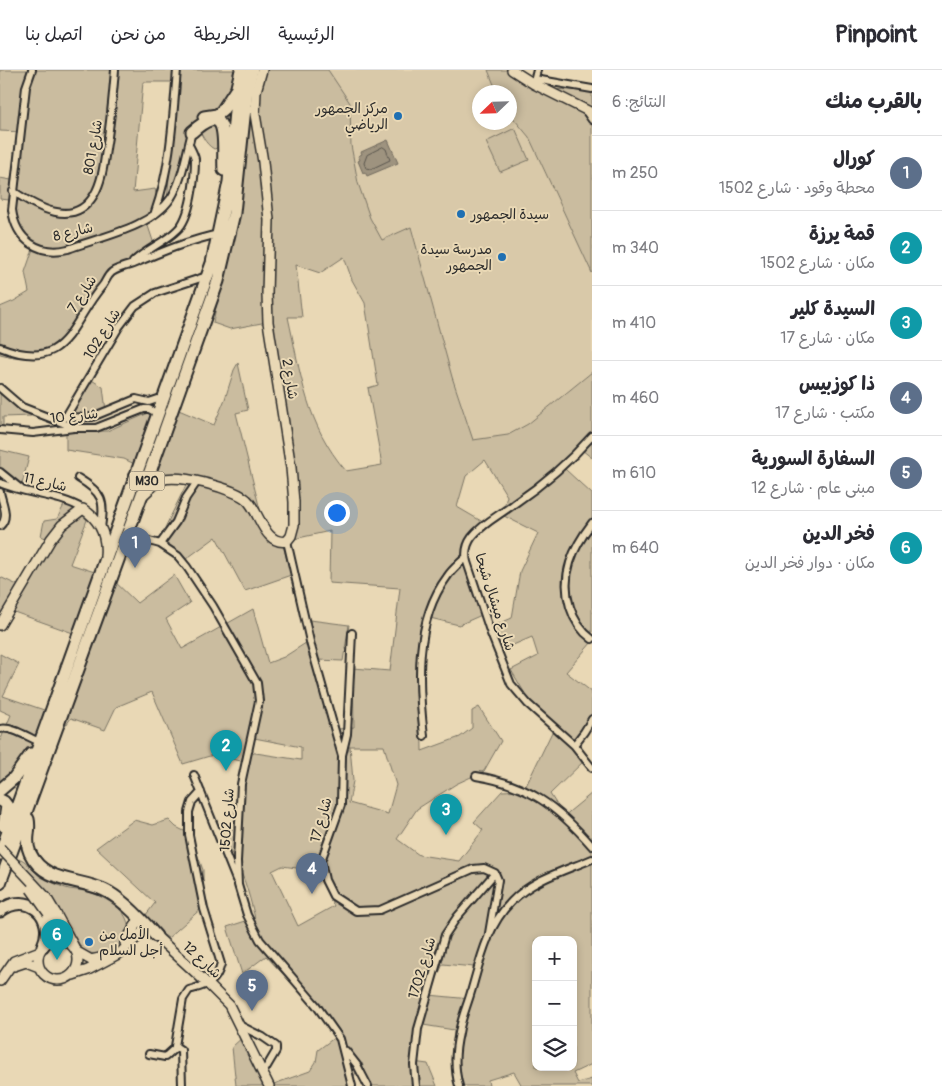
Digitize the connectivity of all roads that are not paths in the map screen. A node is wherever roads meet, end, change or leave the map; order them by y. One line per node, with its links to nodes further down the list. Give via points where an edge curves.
1 (32, 70): 19 (street, شارع 8, via 26,87)
2 (116, 70): 19 (street, شارع 801, via 102,174 92,199 76,210 54,213)
3 (177, 70): 20 (street, via 167,161)
4 (241, 70): 11 (highway, M30)
5 (252, 70): 35 (highway, M30, via 234,213 222,268)
6 (262, 70): 47 (street, شارع 2, via 256,91 255,114 269,220 268,322 294,502 294,524)
7 (512, 70): 9 (street)
8 (537, 70): 10 (street)
9 (521, 73): 10 (street)
10 (535, 81): 12 (street); 13 (street)
11 (237, 87): 16 (highway, via 222,111 201,118); 18 (highway, M30)
12 (592, 89)
13 (583, 107): 14 (street); 15 (street)
14 (592, 113)
15 (592, 120)
16 (192, 132): 17 (street); 18 (highway, via 208,120 214,120 221,126 225,138 224,171)
17 (189, 144): 20 (street, via 172,197); 22 (street, via 195,157 192,191 183,224)
18 (229, 182): 21 (highway, M30)
19 (13, 191): 20 (street, شارع 8, via 13,221 17,230 26,240 47,250 68,249 133,226)
20 (154, 214)
21 (220, 234): 22 (street, شارع 7); 23 (highway, M30)
22 (131, 264): 24 (street, شارع 7, via 110,274 74,328 53,350 25,354)
23 (208, 275): 26 (highway, M30); 30 (street, شارع 102, via 155,293 135,306 115,333)
24 (0, 347)
25 (0, 388): 29 (street, via 22,407)
26 (164, 397): 27 (street); 28 (highway, M30)
27 (148, 405): 28 (street); 30 (street, via 136,399 92,417); 31 (street, شارع 10, via 100,427)
28 (158, 414): 51 (highway, M30)
29 (52, 418): 30 (street); 31 (street)
30 (65, 418)
31 (74, 428): 32 (street, شارع 10, via 33,433)
32 (0, 430)
33 (592, 436): 49 (street, شارع ميشال شيحا, via 526,496 478,530 467,546)
34 (0, 472): 41 (street)
35 (150, 472): 37 (street); 42 (highway, M30)
36 (78, 478): 46 (street, via 94,488 102,498)
37 (162, 480): 38 (street, via 175,478); 42 (street)
38 (197, 482): 47 (street, via 243,496 254,508 268,535); 48 (street)
39 (0, 484): 41 (street, شارع 11)
40 (0, 492): 45 (street, via 5,516)
41 (25, 492): 43 (street, شارع 11, via 72,502)
42 (141, 497): 50 (highway, M30)
43 (83, 509): 46 (street); 52 (street, via 62,525 51,539)
44 (592, 523): 54 (street, via 574,553 566,594 578,625)
45 (0, 526)
46 (101, 528): 51 (street, via 105,544)
47 (287, 541): 60 (street, شارع 17, via 310,646)
48 (160, 544): 50 (street, via 149,541 136,543); 75 (street, شارع 1502, via 178,556 192,573 230,634 259,690 260,701 241,784 236,861)
49 (466, 558): 57 (street, via 444,581 426,622 421,682); 59 (street, شارع ميشال شيحا, via 511,684 528,704)
50 (118, 559): 67 (highway, M30)
51 (104, 564): 58 (highway, M30)
52 (0, 625)
53 (352, 633): 60 (street)
54 (592, 639)
55 (592, 719): 59 (street)
56 (0, 729): 58 (street, via 10,730)
57 (424, 736)
58 (39, 744): 64 (highway, via 14,778); 71 (highway, M30)
59 (574, 745): 61 (street, شارع ميشال شيحا)
60 (342, 756): 73 (street, شارع 17, via 340,805 322,861 325,880 333,896 356,911 380,910 473,869 484,868)
61 (592, 768)
62 (194, 775): 65 (street)
63 (476, 776): 69 (street, via 510,784 536,795)
64 (0, 790)
65 (201, 792): 75 (street); 87 (street, via 192,802 189,812 189,835 204,909 220,964 219,972)
66 (0, 800): 68 (highway, via 6,804 8,812)
67 (25, 816): 71 (highway, M30); 78 (highway, via 29,822 27,843 39,867 59,878 104,890 120,900)
68 (0, 841)
69 (592, 846)
70 (0, 848): 77 (street, bridge, via 46,897)
71 (3, 857): 74 (highway, M30); 77 (street, bridge); 78 (highway, via 24,856 44,876 110,898)
72 (592, 859): 80 (street, via 521,893 494,924)
73 (495, 873): 80 (street, via 498,880); 97 (street, شارع 1702, via 445,935 418,1029 414,1065)
74 (0, 882)
75 (238, 885): 90 (street, شارع 1502, via 260,940 328,1020)
76 (0, 911): 81 (highway, via 15,904 36,908 46,926)
77 (52, 912): 81 (street, via 51,935); 82 (street)
78 (138, 921): 79 (highway); 82 (street, via 127,941 108,955 91,960)
79 (150, 931): 85 (street, via 120,953); 87 (street, شارع 12)
80 (488, 939): 98 (street, via 458,1033 456,1063)
81 (43, 947): 82 (street, via 58,940); 83 (street); 84 (street, via 17,959)
82 (76, 950): 85 (street, via 78,964)
83 (39, 967): 84 (street, via 26,962); 85 (street, via 43,974 55,980 61,981)
84 (6, 971): 86 (street)
85 (73, 975)
86 (0, 981)
87 (209, 985): 88 (street, شارع 12, via 228,1005); 89 (street, via 189,990 183,999)
88 (239, 1025): 92 (street, شارع 12); 92 (street, via 276,1046)
89 (176, 1047): 91 (street, via 165,1057); 93 (street, via 181,1050)
90 (344, 1049): 95 (street, شارع 1502); 96 (street)
91 (149, 1054)
92 (263, 1073): 94 (street, شارع 12)
93 (182, 1086)
94 (269, 1086)
95 (352, 1086)
96 (368, 1086)
97 (416, 1086)
98 (459, 1086)

